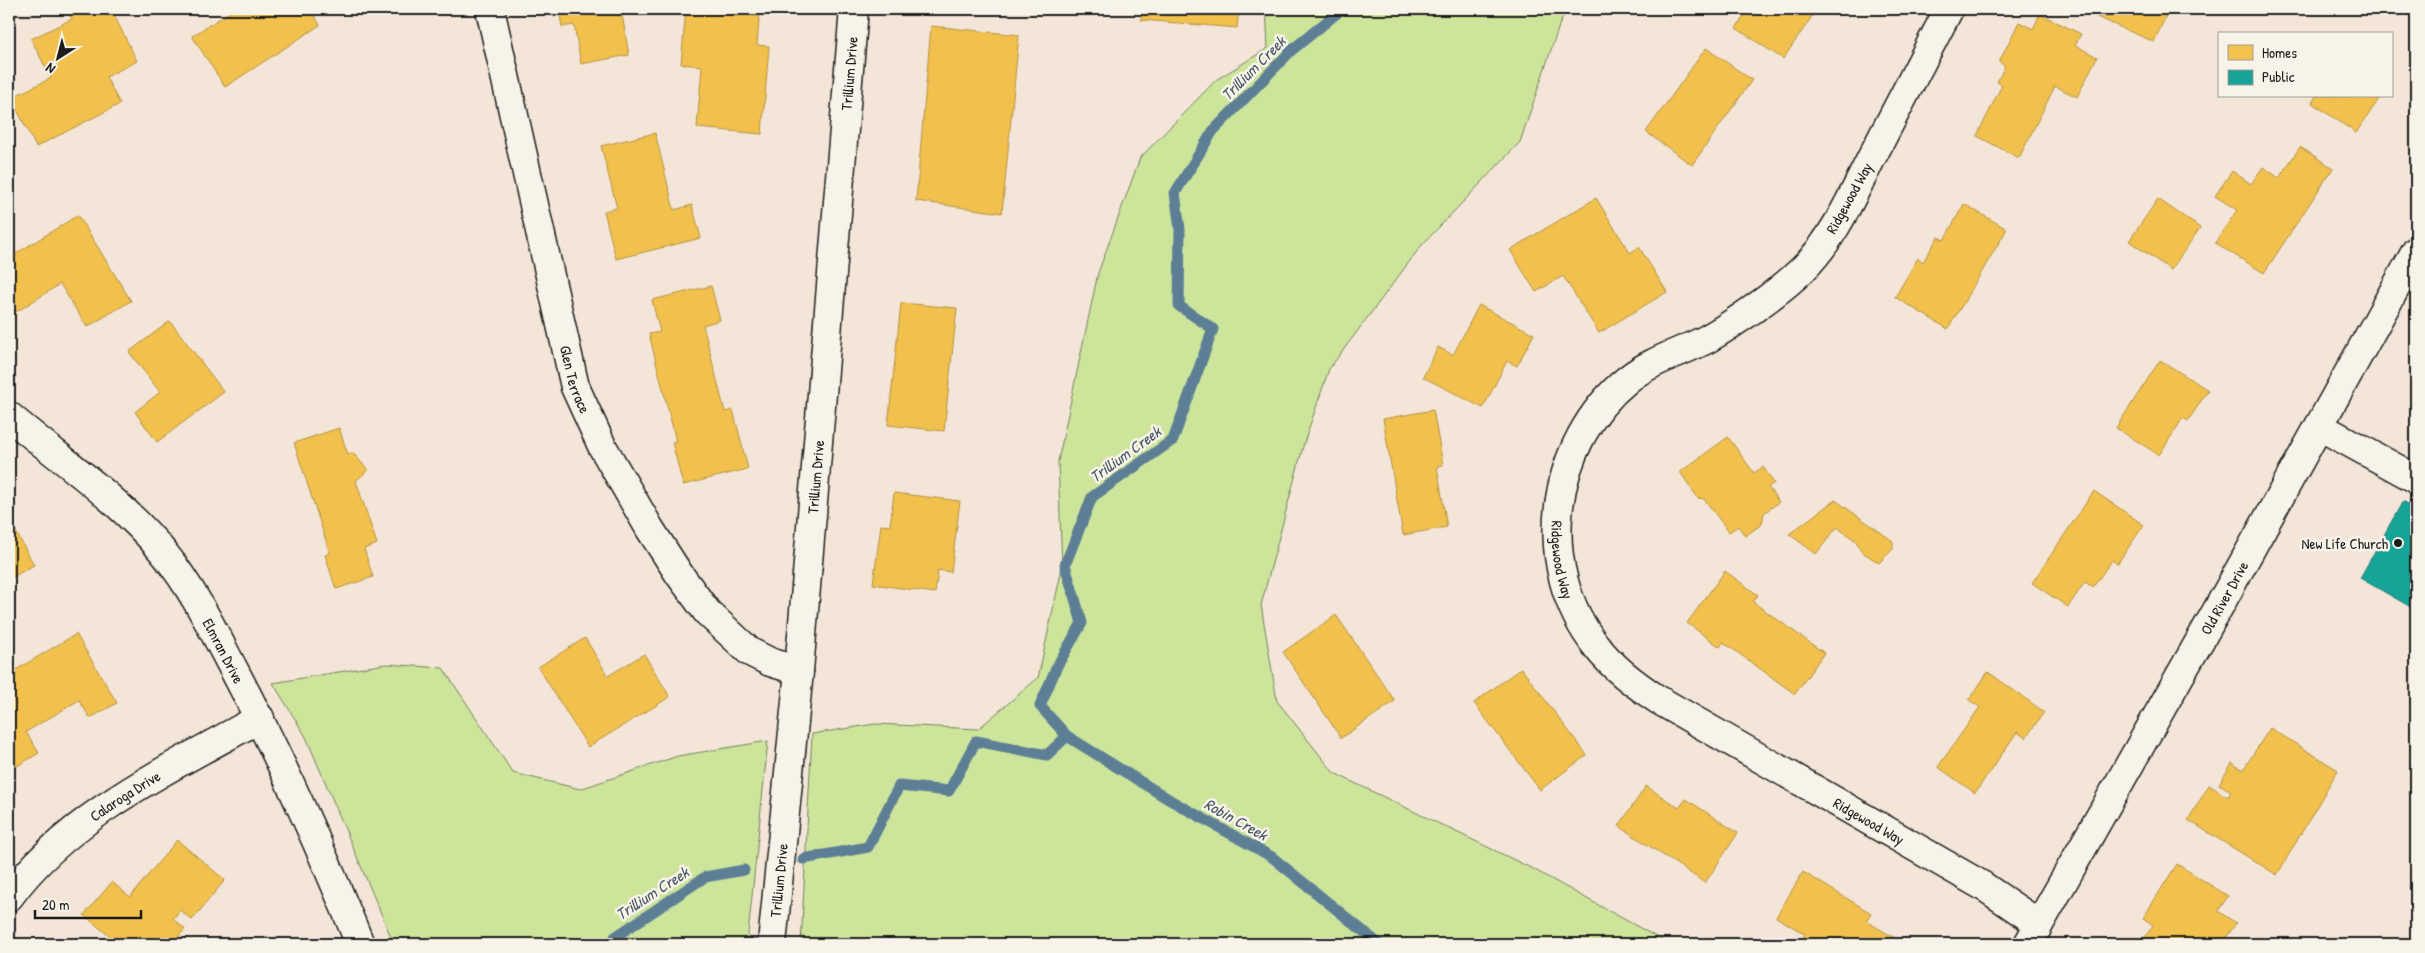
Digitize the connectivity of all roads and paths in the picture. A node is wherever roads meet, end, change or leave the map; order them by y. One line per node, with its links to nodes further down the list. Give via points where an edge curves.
1 (490, 9): 8 (street, Glen Terrace, via 575,387 602,446 664,551 708,612 750,652)
2 (854, 9): 8 (street, Trillium Drive)
3 (1949, 9): 11 (street, Ridgewood Way, via 1838,223 1804,268 1706,339 1649,364 1608,398 1587,425 1572,452 1562,484 1557,514 1559,560 1572,606 1596,646 1629,680 1983,886)
4 (2414, 258): 6 (street, Old River Drive)
5 (9, 416): 9 (street, Elmran Drive, via 116,503 164,552 206,617)
6 (2319, 426): 7 (street); 11 (street, Old River Drive)
7 (2416, 479)
8 (799, 671): 13 (street, Trillium Drive)
9 (260, 718): 10 (street, Calaroga Drive, via 111,804 54,846 21,879); 12 (street, Elmran Drive, via 306,813)
10 (9, 897)
11 (2034, 934)
12 (360, 944)
13 (772, 944)

